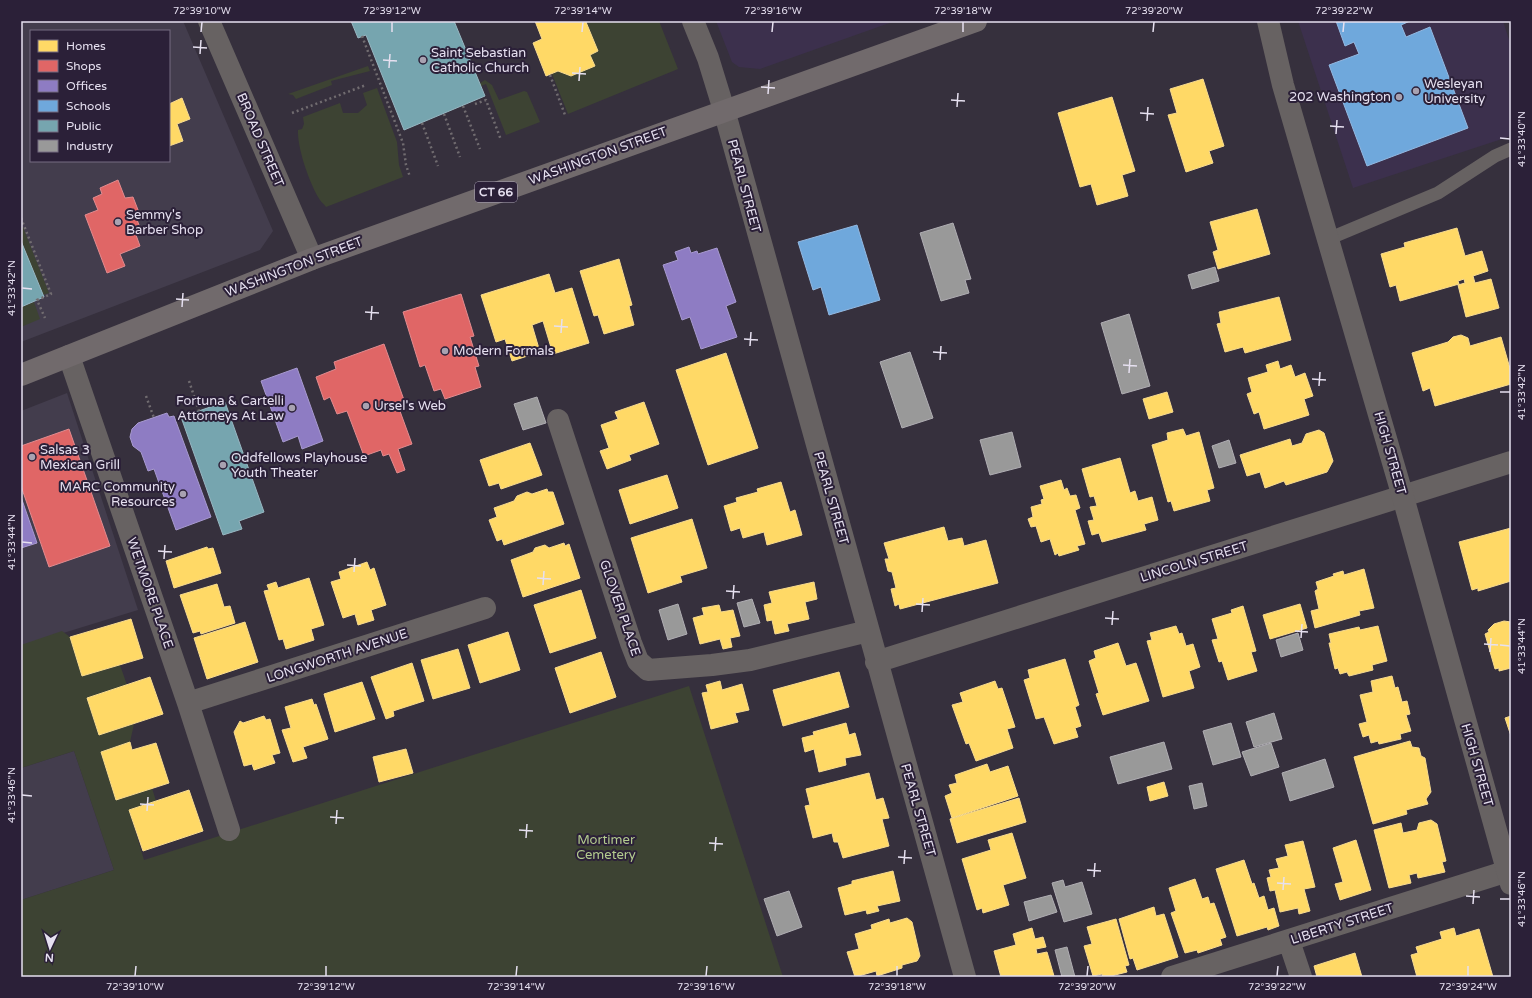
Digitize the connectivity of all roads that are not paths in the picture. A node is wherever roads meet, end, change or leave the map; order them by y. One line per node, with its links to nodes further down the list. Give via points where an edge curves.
1 (209, 21): 8 (street, BROAD STREET)
2 (693, 21): 5 (street, PEARL STREET)
3 (976, 21): 5 (highway, WASHINGTON STREET / CT 66)
4 (1268, 21): 7 (street, HIGH STREET)
5 (724, 110): 8 (highway, WASHINGTON STREET / CT 66); 15 (street, PEARL STREET)
6 (1511, 149): 7 (lane, via 1495,156 1438,193)
7 (1328, 239): 13 (street, HIGH STREET)
8 (312, 259): 9 (highway, WASHINGTON STREET / CT 66)
9 (69, 356): 10 (highway, WASHINGTON STREET / CT 66); 17 (street, WETMORE PLACE)
10 (21, 375)
11 (558, 420): 15 (street, GLOVER PLACE, via 631,643 638,662 648,670 750,660)
12 (1511, 462): 13 (street, LINCOLN STREET)
13 (1403, 497): 16 (street, LINCOLN STREET); 19 (street, HIGH STREET)
14 (485, 608): 17 (street, LONGWORTH AVENUE)
15 (868, 630): 16 (street, PEARL STREET)
16 (876, 662): 21 (street, PEARL STREET)
17 (188, 703): 18 (street, WETMORE PLACE)
18 (229, 830)
19 (1510, 875): 20 (street, LIBERTY STREET)
20 (1289, 941): 22 (street, LIBERTY STREET); 23 (street)
21 (965, 977)
22 (1172, 977)
23 (1301, 977)

